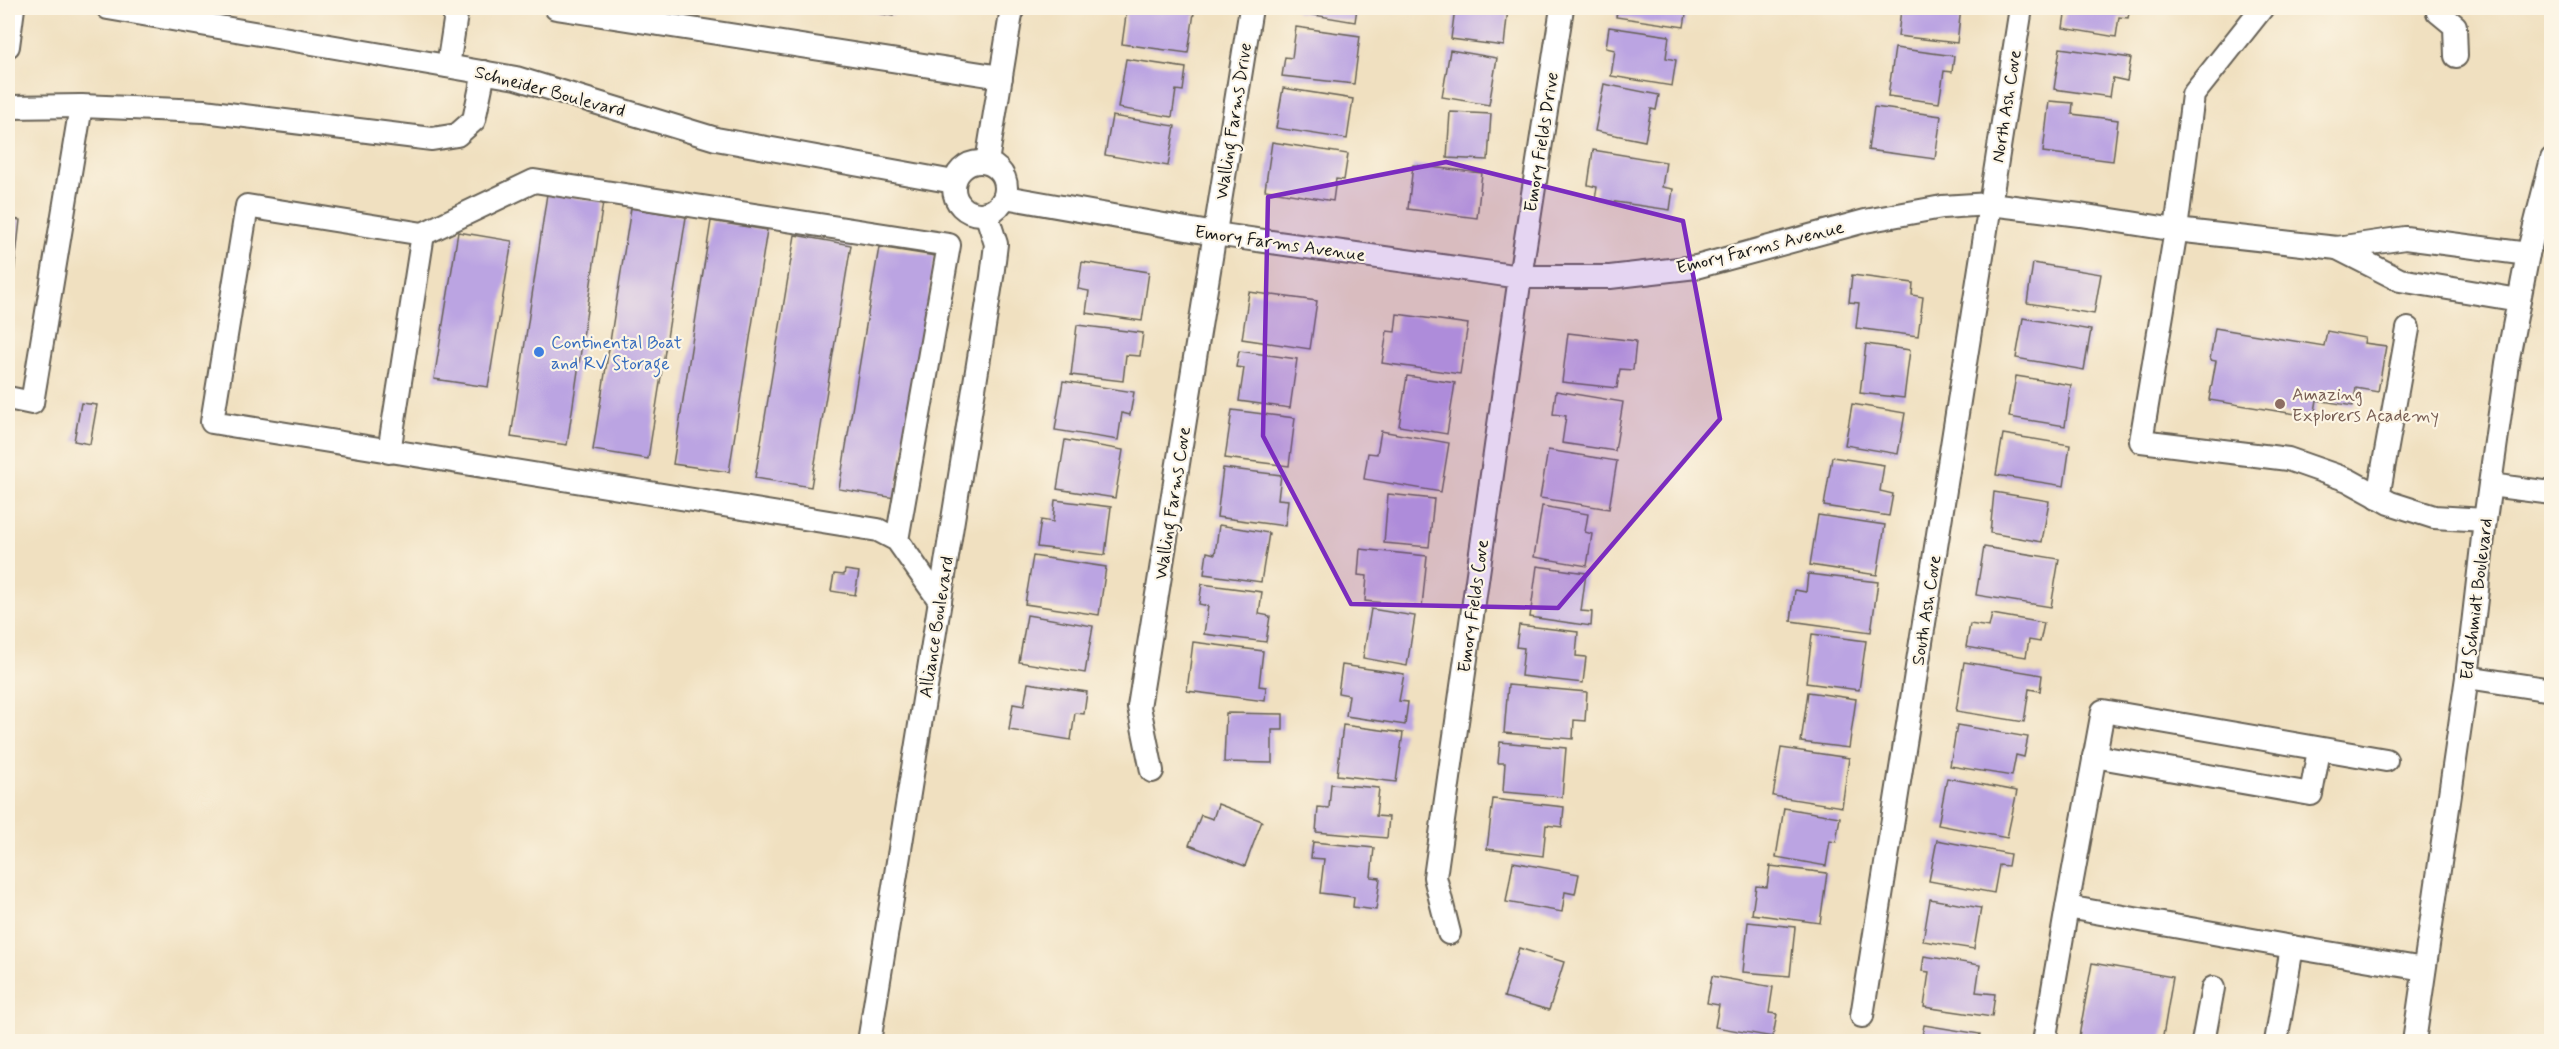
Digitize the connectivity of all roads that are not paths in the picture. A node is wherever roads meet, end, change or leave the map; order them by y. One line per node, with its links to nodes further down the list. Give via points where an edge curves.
1 (13, 8): 11 (street)
2 (108, 8): 13 (street, Schneider Boulevard)
3 (457, 8): 13 (street)
4 (555, 8): 15 (street)
5 (1012, 8): 15 (street)
6 (1251, 8): 26 (street, Walling Farms Drive)
7 (1562, 8): 29 (street, Emory Fields Drive)
8 (2021, 8): 22 (street, North Ash Cove)
9 (2262, 8): 24 (street, via 2193,95)
10 (2439, 8): 12 (street, via 2438,12 2455,26)
11 (8, 46)
12 (2456, 56)
13 (448, 66): 14 (street, Schneider Boulevard)
14 (484, 72): 16 (street, via 474,120 457,135 432,139 204,111); 20 (street, Schneider Boulevard, via 516,78 716,139)
15 (1001, 77): 19 (street)
16 (81, 106): 17 (street); 32 (street, via 32,403)
17 (8, 107)
18 (2552, 159): 28 (street, Ed Schmidt Boulevard)
19 (987, 162): 20 (street, via 963,167); 21 (street, via 1005,179)
20 (954, 182): 23 (street, via 961,206 977,214)
21 (1005, 196): 23 (street, via 994,210); 26 (street, Emory Farms Avenue)
22 (1990, 204): 24 (street, Emory Farms Avenue); 29 (street, Emory Farms Avenue, via 1942,207 1865,221 1696,267 1610,277); 51 (street, South Ash Cove)
23 (986, 213): 39 (street, Alliance Boulevard, via 996,244)
24 (2176, 230): 27 (street, Emory Farms Avenue); 36 (street, via 2141,441 2288,459 2349,480)
25 (423, 234): 33 (street); 33 (street, via 247,206 212,422); 38 (street, via 534,181 949,245)
26 (1215, 234): 29 (street, Emory Farms Avenue); 45 (street, Walling Farms Cove, via 1139,707)
27 (2337, 248): 28 (street, Emory Farms Avenue, via 2405,238); 30 (street, Emory Farms Avenue, via 2400,280)
28 (2528, 254): 30 (street, Ed Schmidt Boulevard)
29 (1520, 277): 47 (street, Emory Fields Cove, via 1435,877)
30 (2519, 300): 34 (street, Ed Schmidt Boulevard)
31 (2408, 329): 36 (street)
32 (8, 398)
33 (389, 452): 38 (street, via 878,530)
34 (2490, 485): 35 (street); 37 (street, Ed Schmidt Boulevard)
35 (2552, 493)
36 (2378, 497): 37 (street, via 2434,518)
37 (2485, 520): 40 (street, Ed Schmidt Boulevard)
38 (897, 540): 39 (street)
39 (940, 601): 52 (street, Alliance Boulevard)
40 (2467, 677): 41 (street); 49 (street, Ed Schmidt Boulevard)
41 (2552, 690)
42 (2319, 750): 43 (street, via 2311,794); 43 (street, via 2103,711); 44 (street)
43 (2094, 756): 46 (street)
44 (2386, 760)
45 (1152, 771)
46 (2067, 907): 48 (street); 53 (street)
47 (1449, 933)
48 (2292, 947): 49 (street); 55 (street)
49 (2424, 969): 56 (street, Ed Schmidt Boulevard)
50 (2213, 988): 54 (street)
51 (1862, 1016)
52 (869, 1041)
53 (2044, 1041)
54 (2204, 1041)
55 (2276, 1041)
56 (2414, 1041)

